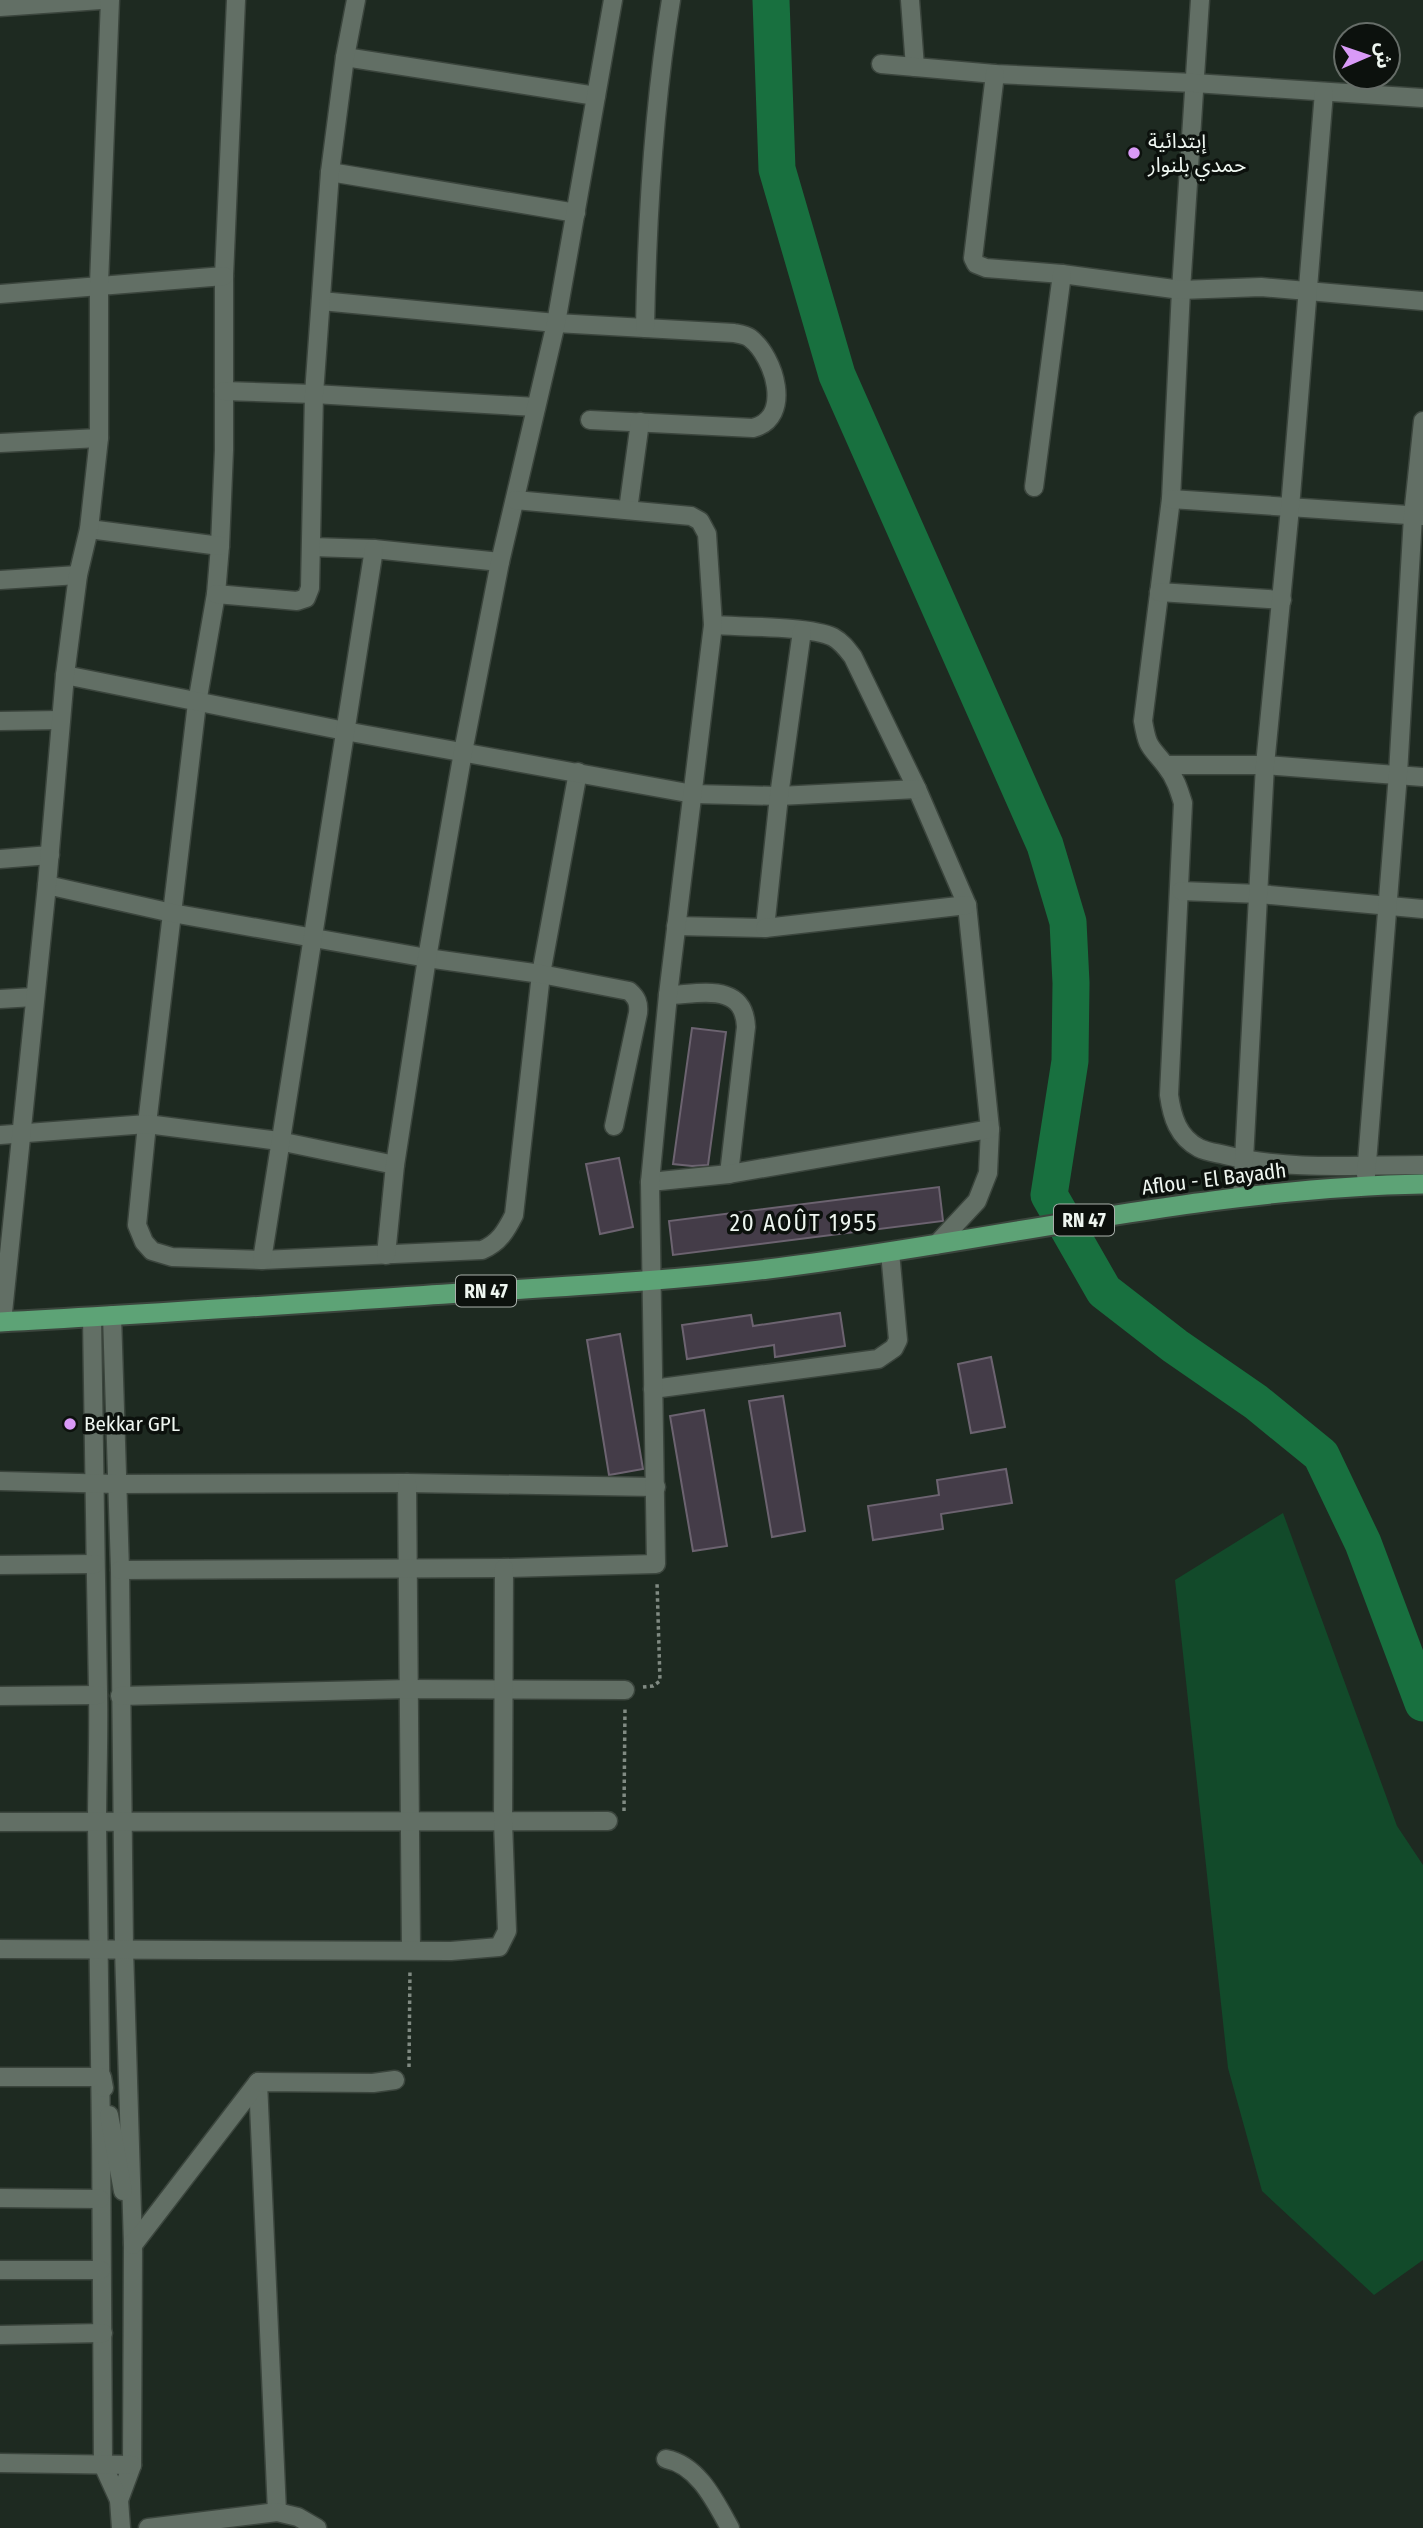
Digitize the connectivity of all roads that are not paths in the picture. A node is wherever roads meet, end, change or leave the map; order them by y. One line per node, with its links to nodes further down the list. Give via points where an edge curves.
1 (101, 0): 9 (street)
2 (110, 0): 22 (street)
3 (236, 0): 21 (street)
4 (356, 0): 10 (street)
5 (613, 0): 16 (street)
6 (671, 0): 29 (street, via 651,149)
7 (909, 0): 12 (street)
8 (1200, 0): 14 (street)
9 (0, 7)
10 (345, 57): 16 (street); 18 (street)
11 (881, 64): 12 (street)
12 (915, 67): 13 (street)
13 (995, 74): 14 (street); 20 (street, via 974,261 986,268)
14 (1194, 83): 15 (street); 23 (street)
15 (1324, 92): 17 (street); 24 (street)
16 (596, 96): 19 (street)
17 (1423, 98)
18 (330, 172): 19 (street); 26 (street)
19 (576, 213): 28 (street)
20 (1062, 274): 23 (street); 38 (street)
21 (224, 276): 22 (street); 30 (street)
22 (99, 285): 25 (street); 36 (street)
23 (1181, 290): 24 (street, via 1261,287); 39 (street)
24 (1309, 291): 27 (street); 41 (street)
25 (0, 294)
26 (321, 301): 28 (street); 31 (street)
27 (1423, 301)
28 (556, 323): 29 (street); 32 (street)
29 (645, 328): 35 (street, via 749,337 771,369 776,407 770,420 753,428)
30 (224, 391): 31 (street); 45 (street)
31 (314, 394): 32 (street); 46 (street)
32 (537, 407): 40 (street)
33 (590, 420): 35 (street)
34 (1423, 421): 43 (street)
35 (640, 422): 42 (street)
36 (99, 439): 37 (street); 44 (street)
37 (0, 443)
38 (1034, 487)
39 (1171, 499): 41 (street); 51 (street)
40 (515, 500): 42 (street); 48 (street)
41 (1290, 508): 43 (street); 53 (street)
42 (628, 510): 54 (street, via 701,521 707,534)
43 (1418, 516): 65 (street)
44 (89, 529): 45 (street); 49 (street)
45 (220, 546): 52 (street)
46 (312, 547): 47 (street); 52 (street, via 310,588 302,600)
47 (374, 549): 48 (street); 60 (street)
48 (500, 562): 61 (street)
49 (78, 575): 50 (street); 56 (street)
50 (0, 580)
51 (1159, 592): 53 (street); 62 (street, via 1143,721 1152,752)
52 (216, 594): 57 (street)
53 (1282, 600): 63 (street)
54 (713, 625): 55 (street); 68 (street)
55 (802, 631): 67 (street, via 844,644); 69 (street)
56 (65, 675): 57 (street); 58 (street)
57 (197, 703): 60 (street); 78 (street)
58 (60, 720): 59 (street); 70 (street)
59 (0, 721)
60 (345, 732): 61 (street); 81 (street)
61 (463, 752): 64 (street); 82 (street)
62 (1166, 765): 63 (street); 73 (street, via 1183,803)
63 (1265, 765): 65 (street); 74 (street)
64 (578, 772): 68 (street); 83 (street)
65 (1398, 774): 66 (street); 76 (street)
66 (1423, 777)
67 (917, 789): 69 (street); 75 (street)
68 (693, 794): 69 (street); 79 (street)
69 (779, 796): 80 (street)
70 (50, 855): 71 (street); 72 (street)
71 (0, 859)
72 (47, 885): 78 (street); 85 (street)
73 (1181, 891): 74 (street); 93 (street, via 1171,1109 1176,1127 1200,1149)
74 (1260, 894): 76 (street); 93 (street)
75 (967, 905): 80 (street); 89 (street)
76 (1388, 906): 77 (street); 95 (street)
77 (1423, 909)
78 (172, 913): 81 (street); 87 (street)
79 (676, 926): 80 (street); 84 (street)
80 (765, 928)
81 (314, 938): 82 (street); 92 (street)
82 (427, 958): 83 (street); 94 (street)
83 (541, 974): 88 (street, via 622,989 639,1005); 104 (street, via 513,1215 506,1231 482,1250)
84 (668, 995): 97 (street, via 730,996 746,1014); 98 (street)
85 (34, 997): 86 (street); 90 (street)
86 (0, 999)
87 (146, 1124): 90 (street); 92 (street); 105 (street, via 137,1225 144,1242 152,1251 172,1257)
88 (614, 1126)
89 (990, 1129): 97 (street); 102 (street, via 988,1173 978,1201)
90 (23, 1133): 91 (street); 109 (street)
91 (0, 1135)
92 (279, 1141): 94 (street); 105 (street)
93 (1244, 1160): 95 (street); 101 (street)
94 (395, 1165): 104 (street)
95 (1367, 1165): 96 (street); 100 (street)
96 (1423, 1165)
97 (729, 1174): 98 (street)
98 (650, 1182): 106 (street)
99 (1423, 1184): 100 (main road, Aflou - El Bayadh / RN 47)
100 (1366, 1186): 101 (main road, Aflou - El Bayadh / RN 47)
101 (1242, 1197): 102 (main road, Aflou - El Bayadh / RN 47)
102 (936, 1245): 103 (main road, RN 47)
103 (890, 1252): 106 (main road, RN 47); 110 (street, via 898,1340 878,1359)
104 (386, 1255): 105 (street)
105 (262, 1260)
106 (650, 1281): 107 (main road, RN 47); 110 (street)
107 (112, 1315): 108 (main road, RN 47); 114 (street)
108 (92, 1317): 109 (main road, RN 47); 112 (street)
109 (1, 1322)
110 (653, 1389): 115 (street)
111 (0, 1481): 112 (street)
112 (93, 1482): 114 (street); 116 (street)
113 (407, 1483): 114 (street); 115 (street); 118 (street)
114 (117, 1484): 120 (street)
115 (656, 1487): 119 (street, via 656,1564)
116 (95, 1564): 117 (street); 124 (street)
117 (0, 1565)
118 (410, 1567): 119 (street); 120 (street); 121 (street)
119 (504, 1568): 122 (street)
120 (120, 1570): 126 (street)
121 (410, 1689): 122 (street); 126 (street); 128 (street)
122 (503, 1689): 123 (street); 132 (street)
123 (625, 1690)
124 (98, 1695): 125 (street); 131 (street)
125 (0, 1696)
126 (120, 1696): 127 (street)
127 (122, 1821): 128 (street); 131 (street); 135 (street)
128 (411, 1821): 132 (street); 136 (street)
129 (608, 1821): 132 (street)
130 (0, 1822): 131 (street)
131 (97, 1822): 133 (street)
132 (503, 1822): 136 (street, via 506,1931 499,1947)
133 (100, 1948): 134 (street); 135 (street); 138 (street)
134 (0, 1949)
135 (124, 1949): 136 (street); 143 (street)
136 (411, 1950)
137 (0, 2077): 138 (street)
138 (102, 2077): 142 (street); 143 (street)
139 (395, 2080): 140 (street, via 373,2084)
140 (258, 2082): 143 (street); 153 (street)
141 (0, 2198): 142 (street)
142 (100, 2199): 145 (street)
143 (134, 2245): 151 (street)
144 (0, 2270): 145 (street)
145 (101, 2270): 146 (street)
146 (103, 2333): 147 (street); 150 (street)
147 (0, 2335)
148 (666, 2459): 157 (street, via 687,2466 700,2480)
149 (0, 2463): 150 (street)
150 (103, 2465): 151 (street); 152 (street)
151 (132, 2465): 152 (street)
152 (119, 2500): 154 (street)
153 (277, 2512): 155 (street); 156 (street)
154 (121, 2528)
155 (148, 2528)
156 (317, 2528)
157 (730, 2528)

